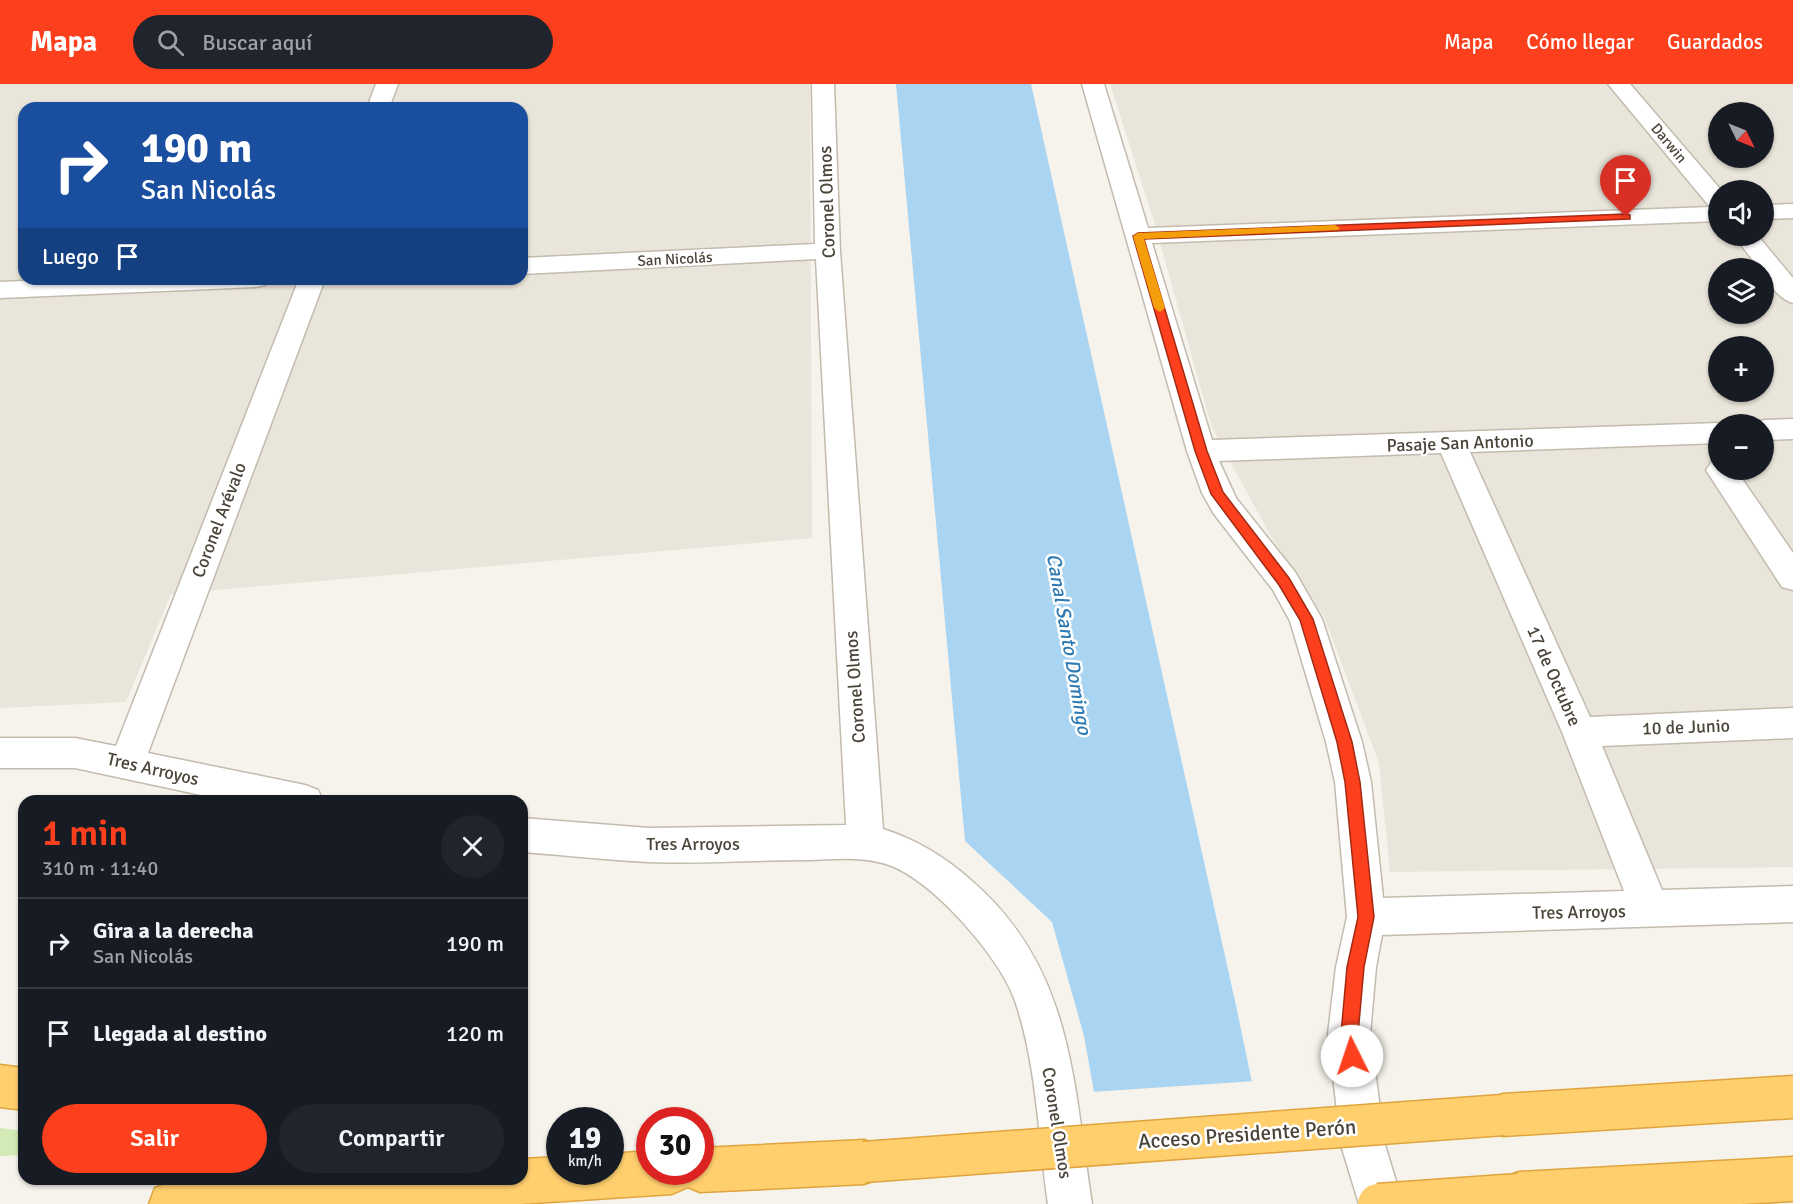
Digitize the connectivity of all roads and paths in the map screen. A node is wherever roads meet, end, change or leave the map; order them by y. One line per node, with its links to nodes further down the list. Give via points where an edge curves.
1 (387, 84): 5 (street)
2 (823, 84): 12 (street, Coronel Olmos)
3 (1093, 84): 10 (street)
4 (1619, 84): 6 (street, Darwin)
5 (380, 102)
6 (1708, 190)
7 (1793, 211): 8 (street)
8 (1774, 212)
9 (1708, 213): 10 (street)
10 (1138, 236): 22 (street)
11 (1754, 246): 17 (street)
12 (828, 251): 13 (street, San Nicolás); 31 (street, Coronel Olmos)
13 (528, 266)
14 (116, 285): 16 (street)
15 (310, 285): 28 (street, Coronel Arévalo)
16 (0, 290)
17 (1793, 295)
18 (1793, 429): 19 (street)
19 (1774, 430)
20 (1708, 433): 21 (street, Pasaje San Antonio)
21 (1452, 444): 22 (street, Pasaje San Antonio); 26 (street, 17 de Octubre)
22 (1201, 451): 34 (street, via 1217,494 1284,581 1306,619 1353,782)
23 (1728, 480): 24 (street)
24 (1793, 578)
25 (1793, 723): 26 (street, 10 de Junio)
26 (1579, 732): 33 (street, 17 de Octubre)
27 (0, 753): 28 (street, Tres Arroyos, via 75,753)
28 (127, 762): 29 (street, Tres Arroyos)
29 (278, 795)
30 (528, 835): 31 (street, Tres Arroyos, via 649,845)
31 (865, 842): 46 (street, Coronel Olmos, via 895,848 922,861 995,930 1016,962 1034,1000 1046,1048)
32 (1793, 904): 33 (street, Tres Arroyos)
33 (1651, 910): 34 (street, Tres Arroyos)
34 (1366, 917): 47 (street, via 1349,1034 1363,1144)
35 (0, 1086): 36 (highway)
36 (18, 1088)
37 (1793, 1097): 40 (highway, Acceso Presidente Perón, bridge)
38 (528, 1161): 39 (highway)
39 (546, 1164)
40 (714, 1169)
41 (546, 1178): 42 (highway)
42 (528, 1179)
43 (1793, 1179): 47 (highway, bridge)
44 (440, 1185): 45 (highway)
45 (171, 1204)
46 (1070, 1204)
47 (1379, 1204)

